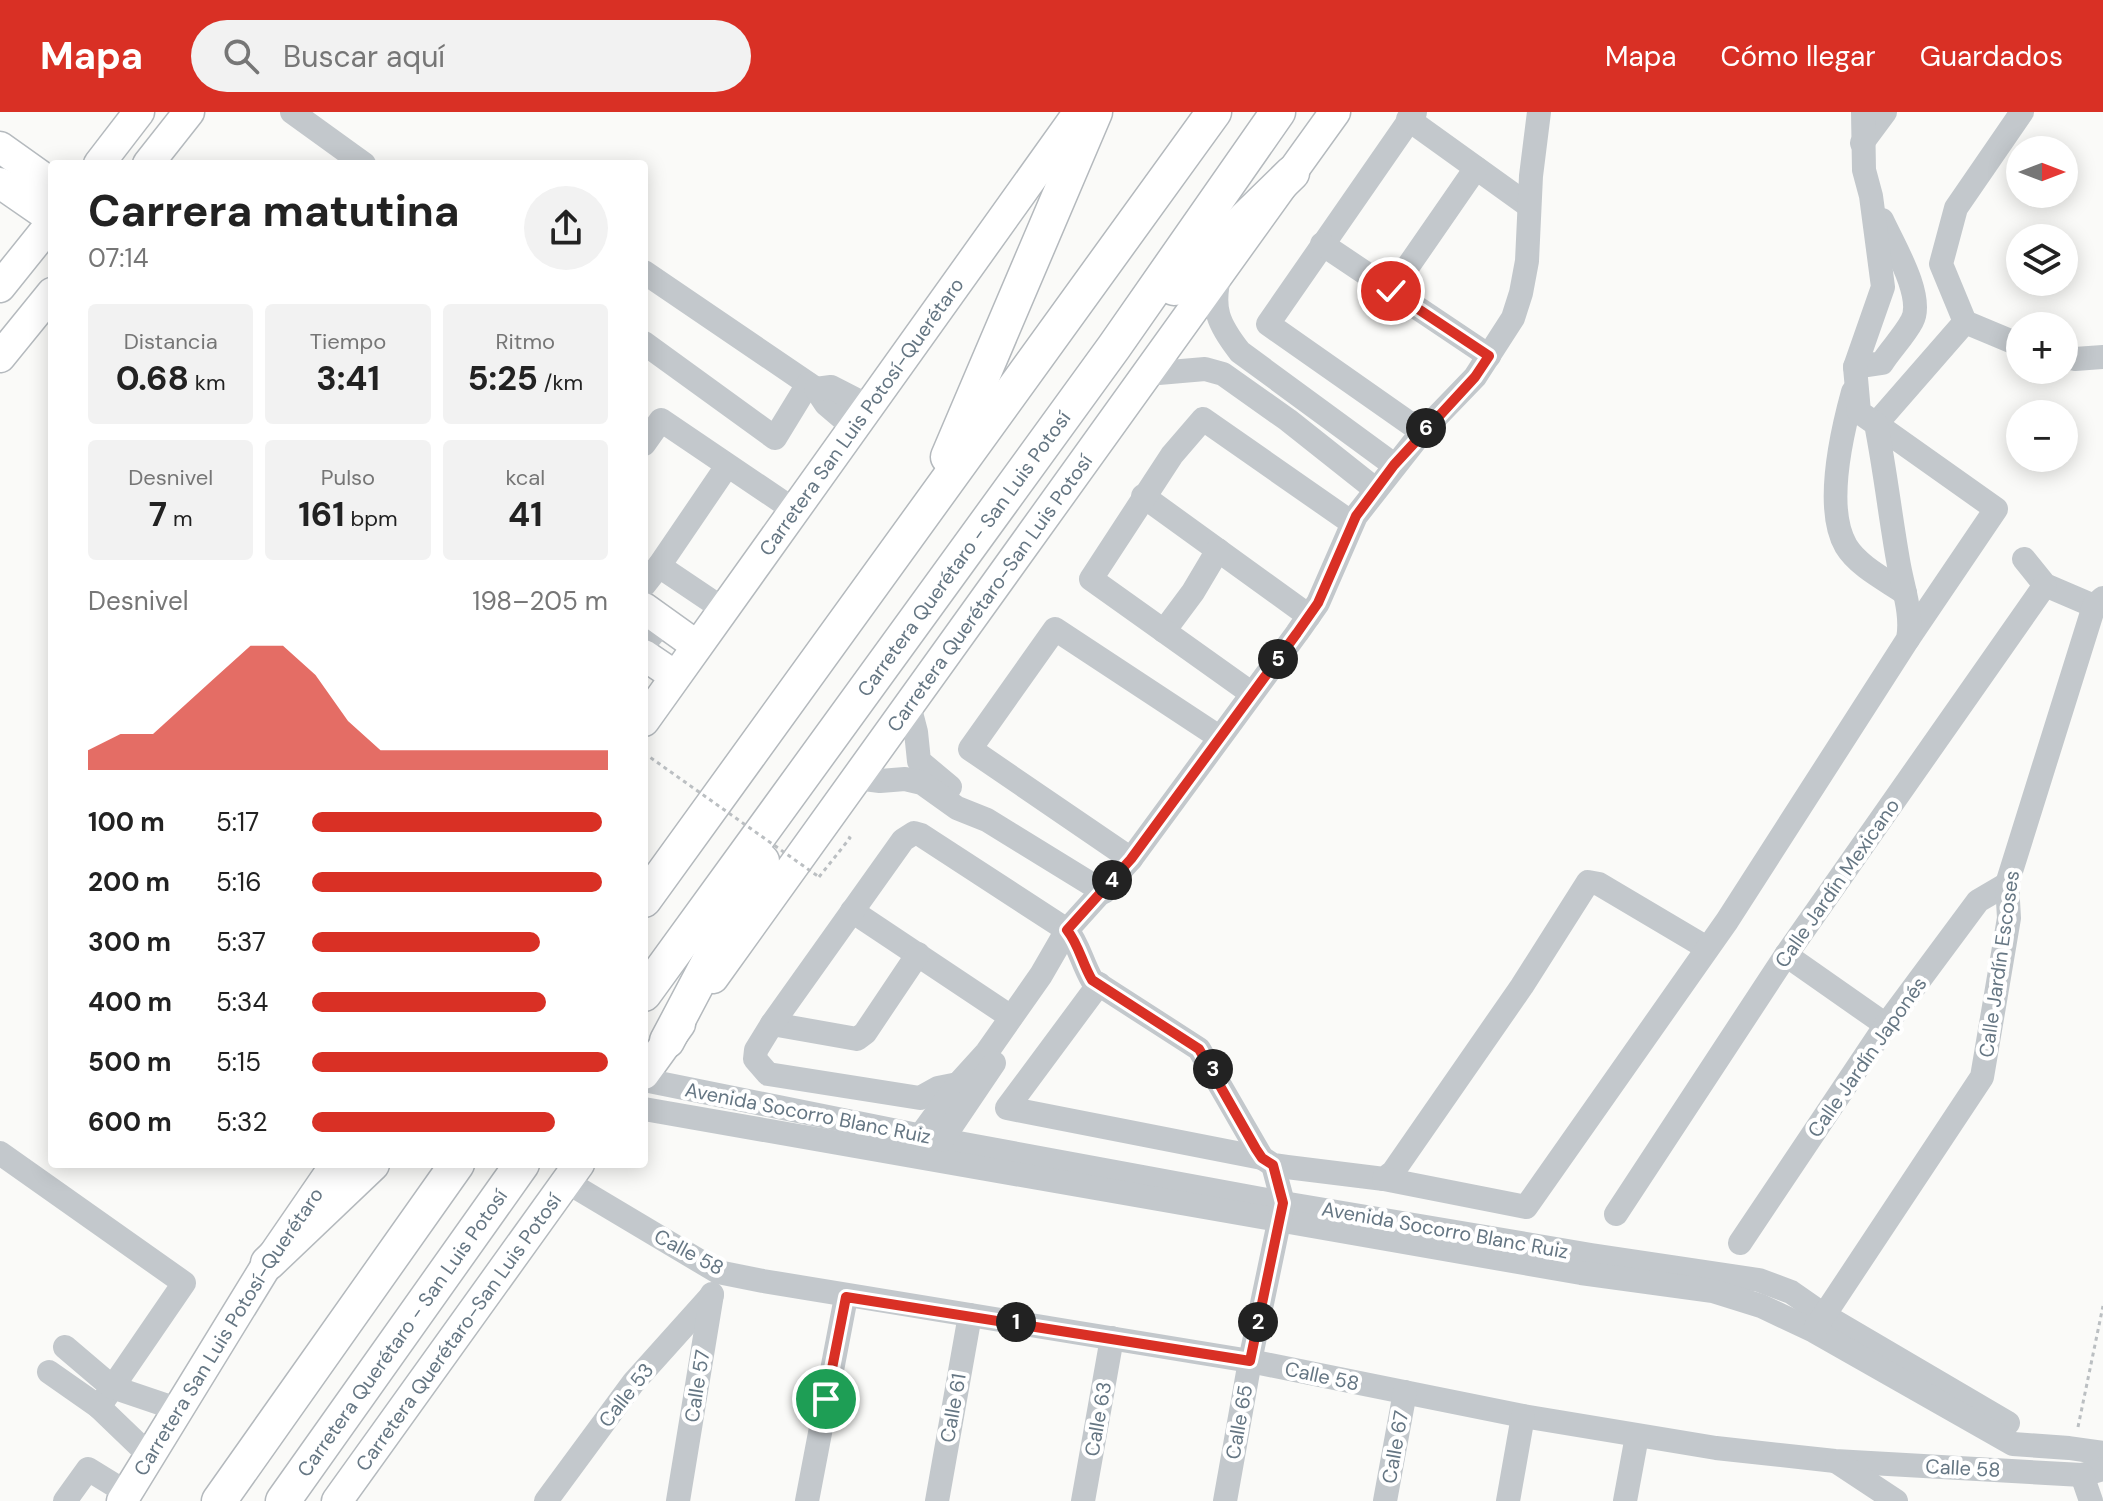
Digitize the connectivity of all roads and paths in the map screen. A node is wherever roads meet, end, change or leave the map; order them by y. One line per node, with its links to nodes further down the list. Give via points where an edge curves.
1 (139, 112): 17 (main road)
2 (189, 112): 18 (main road)
3 (292, 112): 19 (street)
4 (309, 112): 20 (street)
5 (1079, 112): 46 (main road, Carretera San Luis Potosí-Querétaro)
6 (1095, 112): 55 (highway)
7 (1214, 112): 55 (highway)
8 (1278, 112): 38 (highway, Carretera Querétaro - San Luis Potosí)
9 (1335, 112): 22 (main road, Carretera Querétaro-San Luis Potosí)
10 (1539, 112): 26 (street)
11 (1863, 112): 15 (street)
12 (1885, 112): 15 (street)
13 (2022, 112): 35 (street, via 1956,208 1941,264)
14 (1412, 116): 21 (street); 29 (street)
15 (1862, 143): 25 (street)
16 (0, 147): 23 (main road)
17 (102, 160)
18 (151, 160)
19 (358, 160)
20 (374, 160)
21 (1476, 168): 26 (street); 33 (street)
22 (1292, 173): 30 (main road, Carretera Querétaro-San Luis Potosí); 38 (highway)
23 (48, 181)
24 (0, 183): 27 (main road)
25 (1871, 196): 44 (street, via 1883,287); 44 (street, via 1914,293 1915,311 1882,363)
26 (1529, 206): 39 (street, via 1521,293 1513,318)
27 (48, 217)
28 (48, 225): 32 (main road)
29 (1322, 244): 33 (street); 48 (street, via 1268,324)
30 (1220, 272): 43 (main road, Carretera Querétaro-San Luis Potosí); 50 (street, via 1214,294 1217,313 1240,352)
31 (648, 275): 45 (street)
32 (0, 287)
33 (1391, 291): 39 (street)
34 (48, 298): 40 (main road)
35 (1965, 322): 36 (street); 47 (street)
36 (2006, 339)
37 (648, 346): 45 (street, via 775,438)
38 (1114, 347): 76 (highway, Carretera Querétaro - San Luis Potosí)
39 (1489, 356): 48 (street)
40 (0, 357)
41 (2103, 357): 42 (street)
42 (2078, 359)
43 (1147, 374): 52 (street, via 1205,369 1223,374); 72 (main road, Carretera Querétaro-San Luis Potosí)
44 (1856, 375): 47 (street, via 1859,412); 61 (street, via 1838,456 1839,524 1846,546 1859,561)
45 (812, 386): 46 (street, via 831,387)
46 (861, 417): 54 (main road, Carretera San Luis Potosí-Querétaro)
47 (1876, 424): 61 (street); 67 (street, via 1996,509)
48 (1422, 432): 50 (street)
49 (648, 438): 51 (street, via 661,420)
50 (1394, 465): 52 (street)
51 (727, 466): 54 (street); 59 (street)
52 (1375, 489): 56 (street)
53 (1143, 496): 56 (street, via 1203,419); 57 (street); 66 (street, via 1091,579)
54 (794, 510): 63 (main road, Carretera San Luis Potosí-Querétaro)
55 (923, 517): 83 (highway)
56 (1352, 523): 64 (street)
57 (1218, 550): 64 (street); 66 (street)
58 (2024, 559): 60 (street)
59 (652, 576): 63 (street)
60 (2045, 585): 62 (street); 88 (street, Calle Jardín Mexicano)
61 (1905, 593): 67 (street)
62 (2099, 602): 81 (street, Calle Jardín Escoses)
63 (723, 609): 68 (main road, Carretera San Luis Potosí-Querétaro)
64 (1309, 616): 71 (street)
65 (650, 625): 68 (main road)
66 (1164, 631): 71 (street)
67 (1908, 639): 86 (street)
68 (697, 646): 70 (main road, Carretera San Luis Potosí-Querétaro)
69 (648, 658): 70 (main road)
70 (675, 676): 73 (main road, Carretera San Luis Potosí-Querétaro)
71 (1251, 693): 74 (street)
72 (909, 705): 77 (main road, Carretera Querétaro-San Luis Potosí); 78 (street, via 919,761)
73 (648, 715)
74 (1219, 737): 79 (street); 79 (street, via 1055,629 997,707 970,749)
75 (648, 756): 80 (path, bridge)
76 (814, 763): 90 (highway, Carretera Querétaro - San Luis Potosí); 94 (highway)
77 (857, 778): 78 (street, via 922,783 957,808); 94 (main road, Carretera Querétaro-San Luis Potosí)
78 (987, 820): 82 (street)
79 (1131, 859): 82 (street)
80 (819, 877)
81 (2007, 884): 93 (street, Calle Jardín Japonés, via 1978,901); 118 (street, Calle Jardín Escoses, via 2009,918 1982,1077)
82 (1104, 892): 85 (street)
83 (648, 895)
84 (852, 911): 85 (street, via 903,840 914,833); 87 (street); 92 (street)
85 (1072, 937): 89 (street, via 1092,980); 91 (street); 101 (street)
86 (1707, 948): 109 (street, via 1526,1207); 109 (street, via 1588,882 1481,1045)
87 (918, 954): 91 (street); 92 (street, via 857,1039)
88 (1786, 955): 93 (street); 111 (street, Calle Jardín Mexicano)
89 (1099, 984): 103 (street, via 1199,1049); 103 (street, via 1007,1108)
90 (648, 989)
91 (1011, 1017): 97 (street)
92 (772, 1024): 97 (street, via 755,1059 768,1074 920,1098)
93 (1886, 1025): 112 (street, Calle Jardín Japonés)
94 (667, 1041): 95 (main road, Carretera Querétaro-San Luis Potosí)
95 (648, 1068)
96 (648, 1081): 98 (street, Avenida Socorro Blanc Ruiz)
97 (958, 1084): 101 (street)
98 (722, 1096): 100 (street, via 712,1109); 101 (street, Avenida Socorro Blanc Ruiz)
99 (648, 1110): 100 (street, Avenida Socorro Blanc Ruiz)
100 (717, 1121): 110 (street, Avenida Socorro Blanc Ruiz)
101 (931, 1138): 110 (street, Avenida Socorro Blanc Ruiz)
102 (0, 1153): 124 (street, via 184,1283)
103 (1274, 1163): 109 (street); 110 (street)
104 (333, 1168): 113 (main road, Carretera San Luis Potosí-Querétaro)
105 (368, 1168): 113 (highway)
106 (454, 1168): 135 (highway)
107 (519, 1168): 136 (highway, Carretera Querétaro - San Luis Potosí)
108 (573, 1173): 114 (street, Calle 58); 137 (main road, Carretera Querétaro-San Luis Potosí)
109 (1384, 1179)
110 (1289, 1213): 118 (street, Avenida Socorro Blanc Ruiz, via 1586,1264 1717,1282 1759,1280 1791,1292); 121 (street, Calle 65)
111 (1616, 1214)
112 (1740, 1243)
113 (268, 1263): 125 (main road, Carretera San Luis Potosí-Querétaro)
114 (715, 1283): 115 (street, Calle 58); 138 (street, Calle 53); 139 (street, Calle 57)
115 (846, 1297): 117 (street, Calle 58); 140 (street)
116 (2103, 1306): 128 (path)
117 (970, 1315): 119 (street, Calle 58); 141 (street, Calle 61)
118 (1819, 1323): 128 (street, Avenida Socorro Blanc Ruiz, via 2018,1429)
119 (1112, 1338): 121 (street, Calle 58); 142 (street, Calle 63)
120 (65, 1347): 124 (street)
121 (1250, 1361): 123 (street, Calle 58); 143 (street, Calle 65)
122 (49, 1372): 124 (street)
123 (1405, 1392): 126 (street, Calle 58); 144 (street, Calle 67)
124 (106, 1397): 125 (street); 130 (street)
125 (177, 1409): 130 (main road, Carretera San Luis Potosí-Querétaro)
126 (1523, 1416): 127 (street, Calle 58); 145 (street)
127 (1637, 1436): 131 (street, Calle 58); 146 (street)
128 (2071, 1448): 129 (street, Avenida Socorro Blanc Ruiz)
129 (2103, 1453)
130 (150, 1456): 133 (main road, Carretera San Luis Potosí-Querétaro)
131 (1835, 1461): 132 (street, Calle 58); 147 (street)
132 (2092, 1472): 148 (street)
133 (125, 1497): 134 (street, via 88,1469)
134 (65, 1501)
135 (219, 1501)
136 (283, 1501)
137 (337, 1501)
138 (546, 1501)
139 (678, 1501)
140 (807, 1501)
141 (937, 1501)
142 (1083, 1501)
143 (1225, 1501)
144 (1385, 1501)
145 (1508, 1501)
146 (1625, 1501)
147 (1896, 1501)
148 (2091, 1501)

